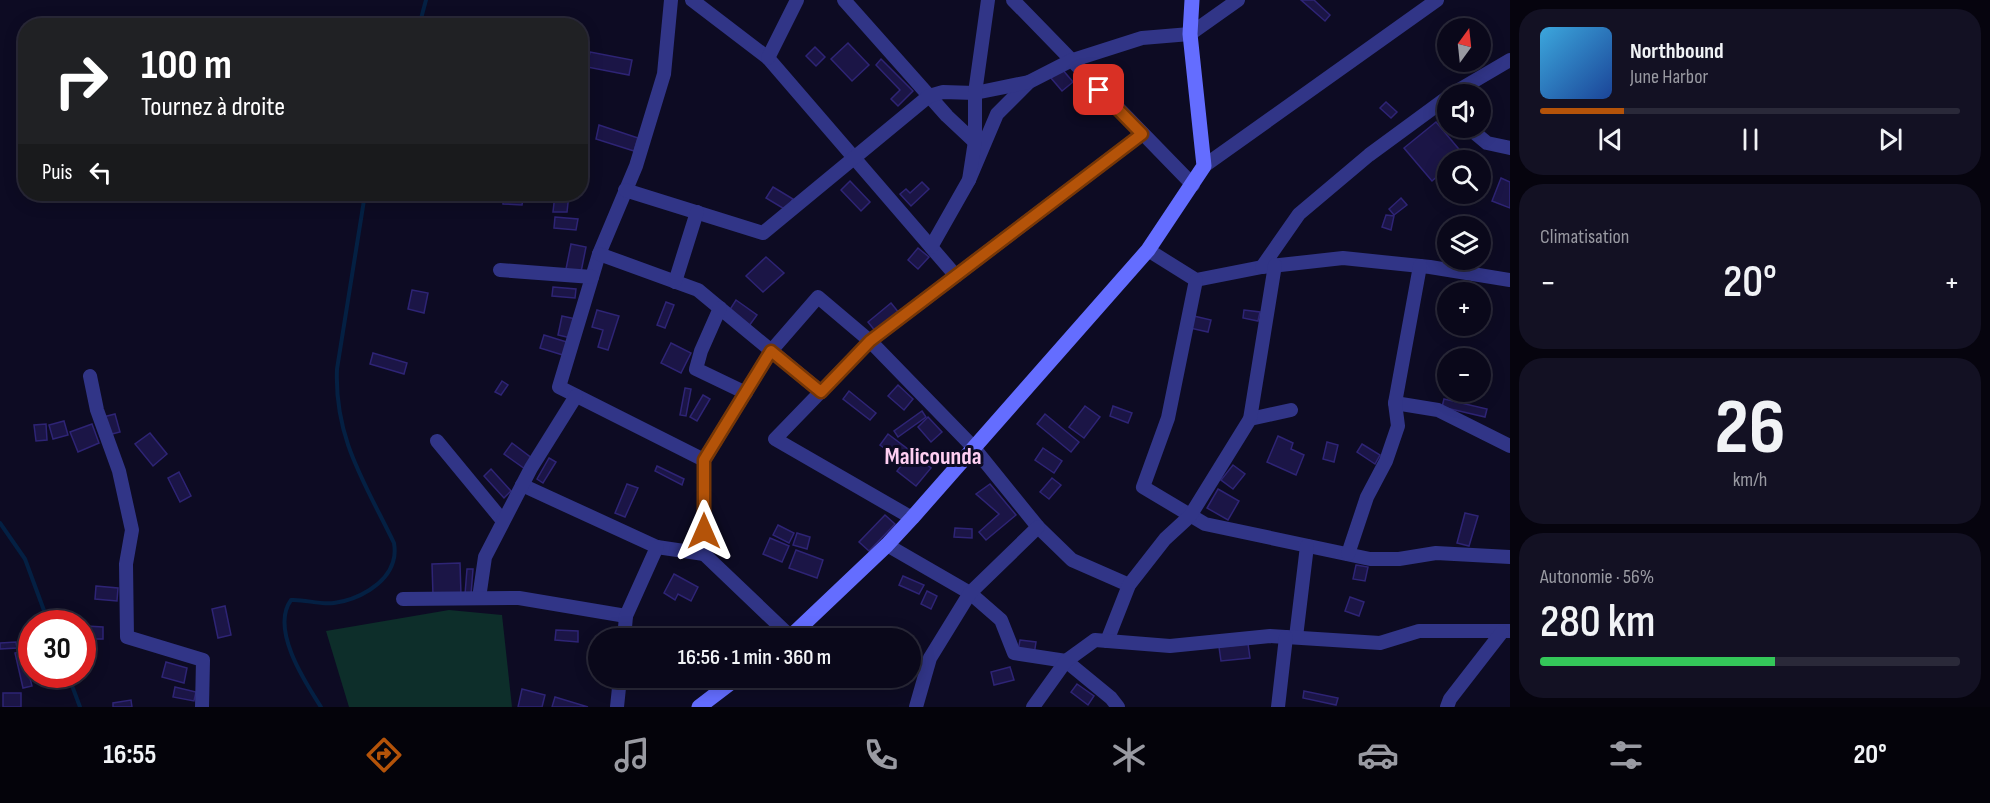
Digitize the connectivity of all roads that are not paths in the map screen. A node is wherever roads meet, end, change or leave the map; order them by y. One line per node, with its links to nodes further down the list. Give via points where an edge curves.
1 (670, 0): 26 (street, via 664,74)
2 (692, 0): 11 (street)
3 (797, 0): 11 (street)
4 (844, 0): 17 (street)
5 (988, 0): 16 (street)
6 (1013, 0): 13 (street)
7 (1192, 0): 10 (main road)
8 (1238, 0): 10 (street)
9 (1437, 0): 24 (street)
10 (1190, 34): 13 (street, via 1142,38); 24 (main road)
11 (768, 58): 23 (street)
12 (1510, 60): 15 (street)
13 (1070, 61): 14 (street); 19 (street)
14 (1029, 82): 16 (street); 21 (street, via 997,114)
15 (1469, 84)
16 (975, 93): 17 (street, via 943,92); 21 (street)
17 (929, 96): 21 (street); 23 (street)
18 (1437, 108): 31 (street, via 1369,155 1299,214)
19 (1142, 134): 25 (street); 34 (street)
20 (1481, 138): 22 (street)
21 (979, 146): 28 (street, via 969,180)
22 (1510, 148)
23 (855, 159): 27 (street, via 764,233); 28 (street)
24 (1204, 166): 25 (main road)
25 (1193, 185): 29 (main road)
26 (626, 190): 27 (street); 30 (street)
27 (697, 212): 38 (street)
28 (931, 247): 34 (street)
29 (1148, 250): 36 (street); 51 (main road)
30 (599, 254): 35 (street); 38 (street)
31 (1268, 266): 32 (street, via 1343,258); 36 (street); 48 (street)
32 (1420, 266): 37 (street); 46 (street)
33 (500, 270): 35 (street)
34 (956, 276): 40 (street)
35 (592, 277): 45 (street, via 559,387)
36 (1196, 280): 54 (street, via 1168,418 1143,487)
37 (1510, 280)
38 (675, 282): 39 (street, via 698,290)
39 (720, 308): 41 (street); 44 (street, via 696,369)
40 (870, 341): 41 (street, via 818,297); 43 (street); 51 (street)
41 (771, 351): 43 (street); 44 (street)
42 (90, 376): 78 (street, via 132,530 126,564 127,638 203,660)
43 (821, 392): 55 (street, via 775,439)
44 (746, 393): 52 (street)
45 (576, 396): 52 (street); 53 (street)
46 (1395, 403): 50 (street, via 1437,410); 62 (street, via 1398,426 1386,461 1367,497)
47 (1291, 410): 48 (street)
48 (1250, 419): 54 (street)
49 (437, 441): 56 (street)
50 (1510, 446)
51 (974, 448): 55 (main road); 57 (street)
52 (704, 460): 61 (street)
53 (522, 485): 56 (street); 60 (street)
54 (1190, 516): 59 (street, via 1205,524); 64 (street, via 1165,539)
55 (912, 518): 58 (main road)
56 (503, 521): 66 (street, via 485,557)
57 (1038, 527): 64 (street, via 1072,560); 65 (street)
58 (887, 545): 65 (street); 71 (main road)
59 (1307, 546): 62 (street); 73 (street)
60 (657, 547): 61 (street); 68 (street)
61 (704, 554): 70 (street)
62 (1348, 554): 63 (street, via 1370,559 1436,553)
63 (1510, 557)
64 (1129, 585): 74 (street)
65 (970, 593): 75 (street, via 1001,620 1014,653); 81 (street, via 930,658)
66 (479, 598): 67 (street); 68 (street, via 519,598)
67 (403, 599)
68 (626, 616): 69 (street)
69 (625, 628)
70 (779, 628)
71 (800, 628)
72 (1506, 631): 73 (street, via 1419,632 1380,643); 85 (street)
73 (1291, 637): 74 (street, via 1170,646); 84 (street)
74 (1107, 641): 75 (street, via 1095,640)
75 (1066, 661): 82 (street); 83 (street)
76 (619, 688): 79 (street)
77 (724, 688): 80 (main road)
78 (202, 707)
79 (617, 707)
80 (699, 707)
81 (915, 707)
82 (1034, 707)
83 (1118, 707)
84 (1278, 707)
85 (1447, 707)

